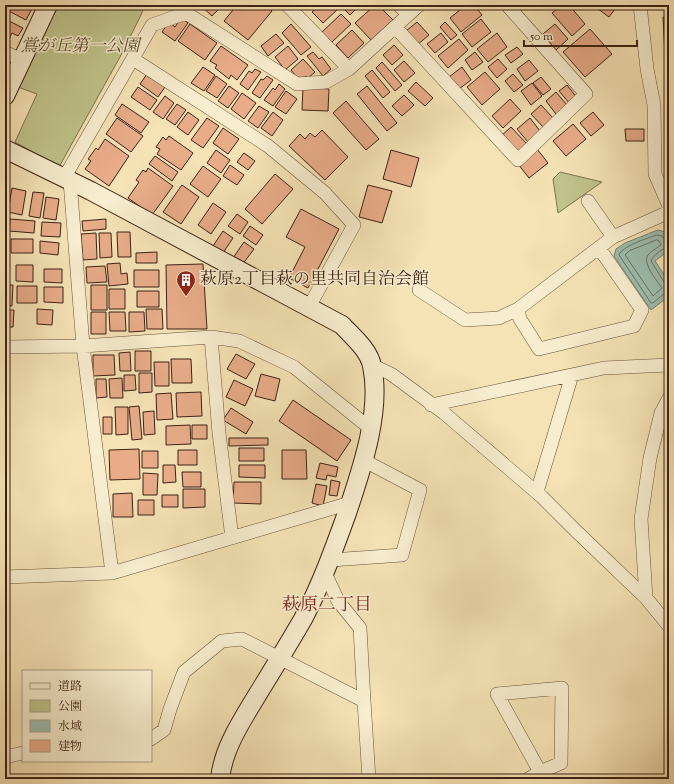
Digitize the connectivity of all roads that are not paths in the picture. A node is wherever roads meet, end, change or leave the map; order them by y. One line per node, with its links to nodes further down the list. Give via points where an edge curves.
1 (48, 5): 11 (street)
2 (287, 5): 12 (street)
3 (399, 5): 7 (street)
4 (419, 5): 7 (street)
5 (507, 5): 8 (street, via 586,94 518,160)
6 (640, 5): 17 (street, via 654,106 655,174)
7 (408, 15): 8 (street)
8 (396, 27): 12 (street)
9 (5, 52): 11 (street)
10 (133, 59): 12 (street, via 152,25 186,13 297,84 326,82); 15 (street); 22 (street, via 268,146 325,193 354,225)
11 (21, 60): 13 (street)
12 (349, 69)
13 (5, 96)
14 (5, 150): 15 (street)
15 (67, 179): 22 (street); 25 (street)
16 (588, 200): 19 (street)
17 (669, 206)
18 (669, 212): 19 (street)
19 (613, 237): 20 (street)
20 (599, 248): 23 (street); 23 (street, via 642,310 634,326 539,349 520,319)
21 (419, 290): 23 (street, via 465,320 499,318)
22 (309, 307): 27 (street, via 342,325 364,350)
23 (518, 309)
24 (211, 337): 25 (street); 32 (street, via 239,341 294,367); 36 (street, via 219,433)
25 (83, 346): 26 (street); 38 (street)
26 (5, 347)
27 (372, 365): 31 (street, via 391,374); 32 (street, via 375,390)
28 (669, 365): 29 (street, via 604,368)
29 (572, 375): 31 (street); 34 (street)
30 (669, 398): 40 (street, via 661,413 650,458 641,519)
31 (431, 405): 34 (street, via 444,413)
32 (371, 429): 33 (street)
33 (363, 460): 35 (street); 37 (street, via 420,490 402,555)
34 (537, 492): 40 (street)
35 (350, 503): 36 (street); 37 (street)
36 (232, 538): 38 (street)
37 (328, 566): 42 (street); 43 (street, via 338,601 360,628)
38 (112, 573): 39 (street)
39 (5, 577)
40 (646, 598): 41 (street)
41 (669, 626)
42 (280, 658): 43 (street); 44 (street, via 242,639 222,641 184,672 164,730); 48 (street, via 230,744)
43 (364, 701): 49 (street)
44 (152, 738)
45 (22, 753): 46 (street)
46 (5, 756)
47 (540, 772): 47 (street, via 561,764 562,688 497,694); 50 (street)
48 (220, 779)
49 (369, 779)
50 (528, 779)

